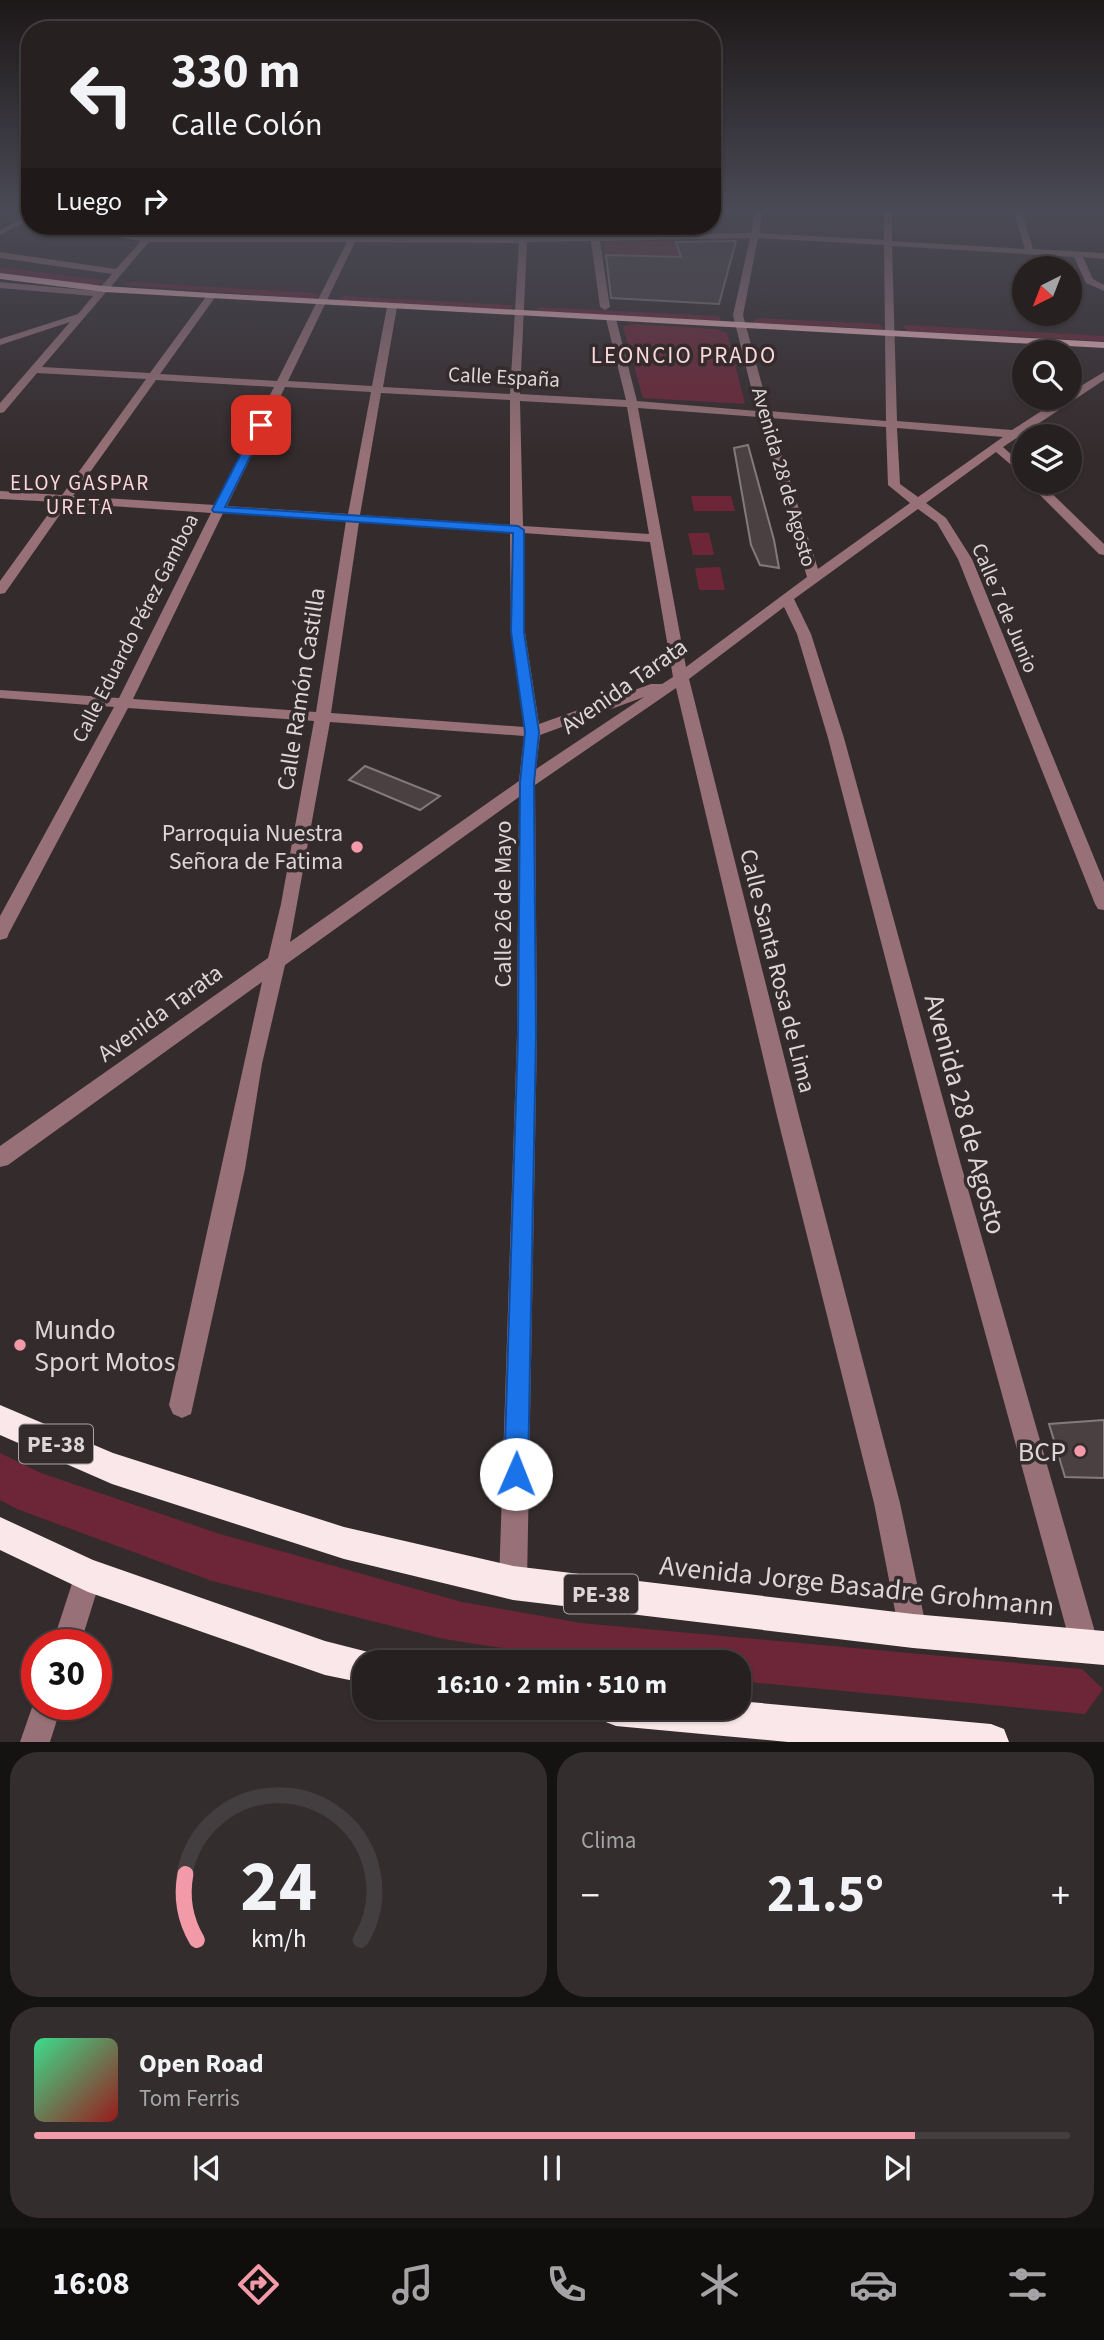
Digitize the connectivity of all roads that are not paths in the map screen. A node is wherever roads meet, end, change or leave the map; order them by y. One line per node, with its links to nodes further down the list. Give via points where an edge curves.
1 (100, 293): 14 (street)
2 (137, 293): 9 (main road)
3 (277, 293): 10 (main road)
4 (327, 293): 10 (street, Calle Eduardo Pérez Gamboa)
5 (521, 293): 12 (street, Calle 26 de Mayo)
6 (605, 293): 13 (street, Calle Santa Rosa de Lima)
7 (743, 293): 15 (street, Avenida 28 de Agosto)
8 (888, 293): 16 (street, Calle 7 de Junio)
9 (211, 296): 10 (main road); 22 (street)
10 (325, 298): 11 (main road); 12 (main road); 24 (street, Calle Eduardo Pérez Gamboa)
11 (392, 307): 12 (main road); 25 (street, Calle Ramón Castilla)
12 (521, 309): 13 (main road); 27 (street, Calle 26 de Mayo)
13 (608, 313): 15 (main road); 28 (street, Calle Santa Rosa de Lima)
14 (80, 316): 18 (street); 20 (street)
15 (739, 320): 16 (main road); 30 (street, Avenida 28 de Agosto)
16 (888, 328): 17 (main road); 19 (main road); 31 (street, Calle 7 de Junio)
17 (1023, 329)
18 (0, 342)
19 (1104, 345)
20 (34, 370): 22 (street, Calle España); 23 (street)
21 (1104, 376): 32 (street, Avenida Tarata)
22 (155, 377): 24 (street, Calle España); 39 (street)
23 (23, 383): 26 (street); 29 (street)
24 (282, 383): 25 (street, Calle España); 41 (street, Calle Eduardo Pérez Gamboa)
25 (377, 390): 27 (street, Calle España); 42 (street, Calle Ramón Castilla)
26 (0, 391)
27 (516, 397): 28 (street, Calle España); 43 (street, Calle 26 de Mayo)
28 (632, 404): 30 (street, Calle España); 44 (street, Calle Santa Rosa de Lima)
29 (0, 410)
30 (764, 415): 31 (street, Calle España); 46 (street, Avenida 28 de Agosto)
31 (891, 424): 33 (street, Calle España); 40 (street, Calle 7 de Junio, via 894,485)
32 (1030, 424)
33 (1012, 434)
34 (1012, 436): 35 (street, Avenida Tarata)
35 (997, 447): 36 (street); 40 (street, Avenida Tarata)
36 (1012, 461)
37 (1045, 494): 45 (street)
38 (0, 495): 39 (street)
39 (64, 499): 41 (street); 47 (street)
40 (920, 504): 46 (street, Avenida Tarata); 55 (street, Calle 7 de Junio, via 942,521 965,559)
41 (218, 510): 42 (street); 51 (street, Calle Eduardo Pérez Gamboa)
42 (353, 519): 43 (street); 52 (street, Calle Ramón Castilla)
43 (518, 530): 44 (street); 53 (street, Calle 26 de Mayo, via 518,632)
44 (654, 538): 49 (street, Calle Santa Rosa de Lima)
45 (1104, 551)
46 (814, 578): 48 (street, Avenida Tarata)
47 (0, 590)
48 (788, 599): 49 (street, Avenida Tarata); 67 (street, Avenida 28 de Agosto, via 804,634 836,738 950,1165)
49 (681, 678): 53 (street); 54 (street, Avenida Tarata); 66 (street, Calle Santa Rosa de Lima, via 887,1503)
50 (0, 694): 51 (street)
51 (124, 702): 52 (street); 57 (street, Calle Eduardo Pérez Gamboa)
52 (323, 716): 53 (street); 58 (street, Calle Ramón Castilla)
53 (532, 732): 54 (street, Calle 26 de Mayo)
54 (527, 783): 58 (street, Avenida Tarata); 64 (street, Calle 26 de Mayo, via 527,1035)
55 (1097, 867): 56 (street, Calle 7 de Junio)
56 (1104, 904)
57 (0, 933)
58 (278, 959): 59 (street, Avenida Tarata); 60 (street, Calle Ramón Castilla)
59 (0, 1158)
60 (182, 1405)
61 (0, 1420): 64 (highway, Avenida Jorge Basadre Grohmann / PE-38, via 112,1468 331,1539)
62 (0, 1533): 63 (highway)
63 (89, 1575): 65 (street); 68 (highway)
64 (513, 1583): 66 (highway, Avenida Jorge Basadre Grohmann / PE-38)
65 (71, 1629)
66 (913, 1631): 67 (highway, Avenida Jorge Basadre Grohmann / PE-38)
67 (1094, 1647)
68 (352, 1664)
69 (42, 1720): 72 (street)
70 (711, 1720): 71 (highway)
71 (806, 1732): 73 (highway)
72 (35, 1741)
73 (991, 1741)

